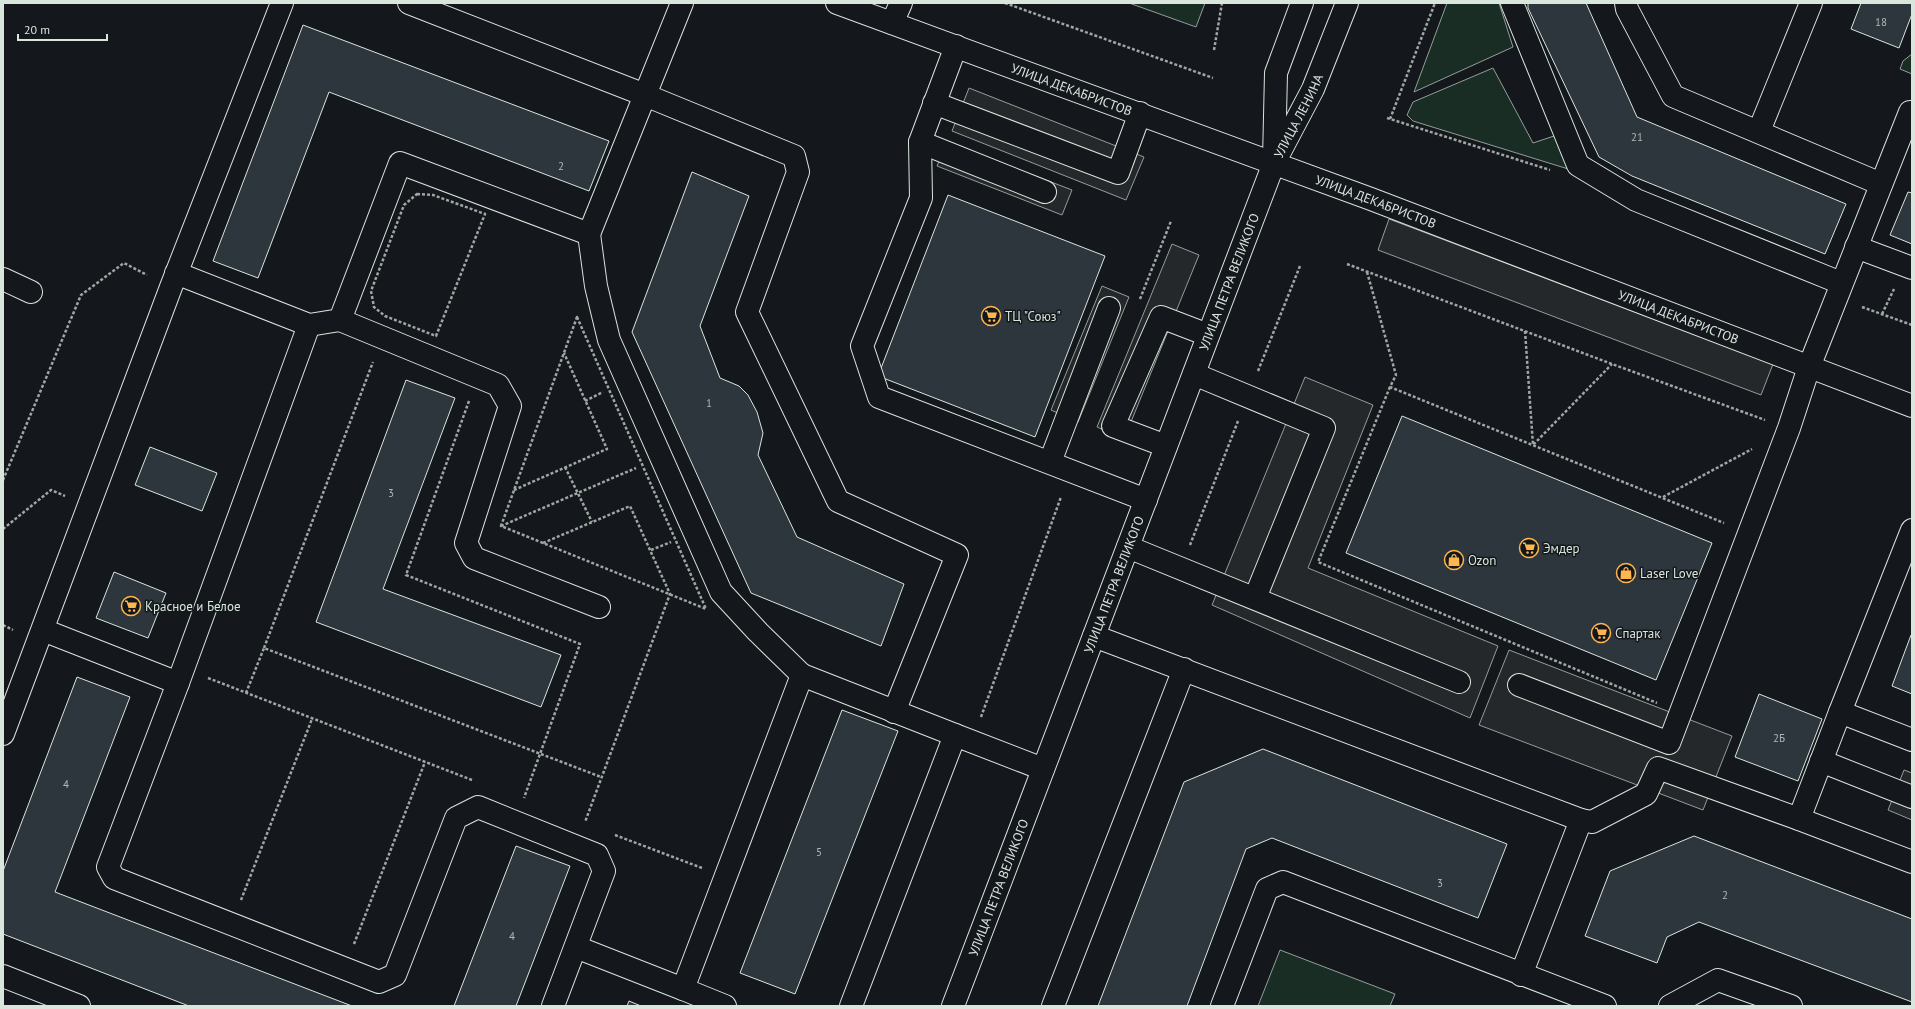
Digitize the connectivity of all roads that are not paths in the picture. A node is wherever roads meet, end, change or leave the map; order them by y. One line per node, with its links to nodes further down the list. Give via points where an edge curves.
1 (282, 3): 26 (main road)
2 (408, 3): 13 (main road)
3 (682, 3): 13 (main road)
4 (837, 3): 11 (main road, УЛИЦА ДЕКАБРИСТОВ)
5 (900, 3): 11 (main road)
6 (1302, 3): 19 (main road, УЛИЦА ЛЕНИНА, via 1276,73)
7 (1347, 3): 19 (main road, УЛИЦА ЛЕНИНА, via 1313,89)
8 (1512, 3): 27 (main road, via 1578,165 1636,200)
9 (1626, 3): 17 (main road, via 1627,10 1673,96)
10 (1811, 3): 17 (main road)
11 (892, 23): 12 (main road, УЛИЦА ДЕКАБРИСТОВ)
12 (956, 46): 14 (main road); 16 (main road, УЛИЦА ДЕКАБРИСТОВ)
13 (645, 95): 22 (main road); 50 (main road, via 794,156 798,172 747,312 838,501 957,555)
14 (934, 102): 16 (main road, via 1118,173); 18 (main road)
15 (1912, 112): 20 (main road)
16 (1140, 113): 19 (main road, УЛИЦА ДЕКАБРИСТОВ)
17 (1759, 131): 20 (main road)
18 (920, 142): 21 (main road); 37 (main road, via 921,198 862,346 879,397)
19 (1274, 163): 32 (main road, УЛИЦА ПЕТРА ВЕЛИКОГО); 33 (main road, УЛИЦА ДЕКАБРИСТОВ)
20 (1880, 184): 23 (main road)
21 (1045, 192)
22 (589, 234): 30 (main road, via 400,163); 46 (main road, via 596,286 609,340 721,592)
23 (1856, 247): 24 (main road); 27 (main road)
24 (1912, 268)
25 (3, 279): 28 (main road)
26 (173, 280): 31 (main road); 43 (main road)
27 (1842, 283): 33 (main road)
28 (31, 292)
29 (1109, 308): 37 (main road)
30 (340, 320): 31 (main road); 42 (main road, via 498,385 510,406 466,543 474,558)
31 (309, 325): 47 (main road)
32 (1208, 335): 34 (main road, УЛИЦА ПЕТРА ВЕЛИКОГО); 36 (main road, via 1161,317 1113,426)
33 (1809, 367): 35 (main road, УЛИЦА ДЕКАБРИСТОВ); 49 (main road, via 1789,428 1669,743)
34 (1194, 374): 36 (main road, УЛИЦА ПЕТРА ВЕЛИКОГО); 41 (main road, via 1324,428)
35 (1912, 406)
36 (1166, 446): 38 (main road, УЛИЦА ПЕТРА ВЕЛИКОГО)
37 (1050, 462): 38 (main road)
38 (1146, 500): 40 (main road, УЛИЦА ПЕТРА ВЕЛИКОГО)
39 (1912, 530): 51 (main road)
40 (1128, 547): 41 (main road); 44 (main road, УЛИЦА ПЕТРА ВЕЛИКОГО)
41 (1254, 598): 48 (main road)
42 (598, 607)
43 (43, 630): 47 (main road); 52 (main road)
44 (1094, 636): 45 (main road); 56 (main road, УЛИЦА ПЕТРА ВЕЛИКОГО)
45 (1184, 669): 59 (main road); 70 (main road)
46 (802, 675): 50 (main road); 64 (main road)
47 (181, 676): 61 (main road, via 108,866 114,878 379,982 395,975 456,818 478,807 597,854 604,871)
48 (1459, 682)
49 (1519, 685)
50 (894, 712): 53 (main road)
51 (1840, 712): 54 (main road); 55 (main road)
52 (3, 734)
53 (955, 735): 56 (main road); 68 (main road)
54 (1912, 740)
55 (1821, 761): 57 (main road); 58 (main road)
56 (1043, 769): 69 (main road, УЛИЦА ПЕТРА ВЕЛИКОГО)
57 (1912, 797)
58 (1798, 819): 59 (main road, via 1658,768 1646,794 1592,822); 60 (main road)
59 (1581, 820): 62 (main road)
60 (1912, 862)
61 (576, 947): 64 (main road); 66 (main road)
62 (1521, 975): 71 (main road, via 1283,882 1267,889); 72 (main road)
63 (3, 976): 65 (main road)
64 (683, 989): 67 (main road)
65 (79, 1006)
66 (553, 1006)
67 (725, 1006)
68 (851, 1006)
69 (953, 1006)
70 (1053, 1006)
71 (1222, 1006)
72 (1604, 1006)
73 (1670, 1006): 74 (main road, via 1718,980)
74 (1791, 1006)

